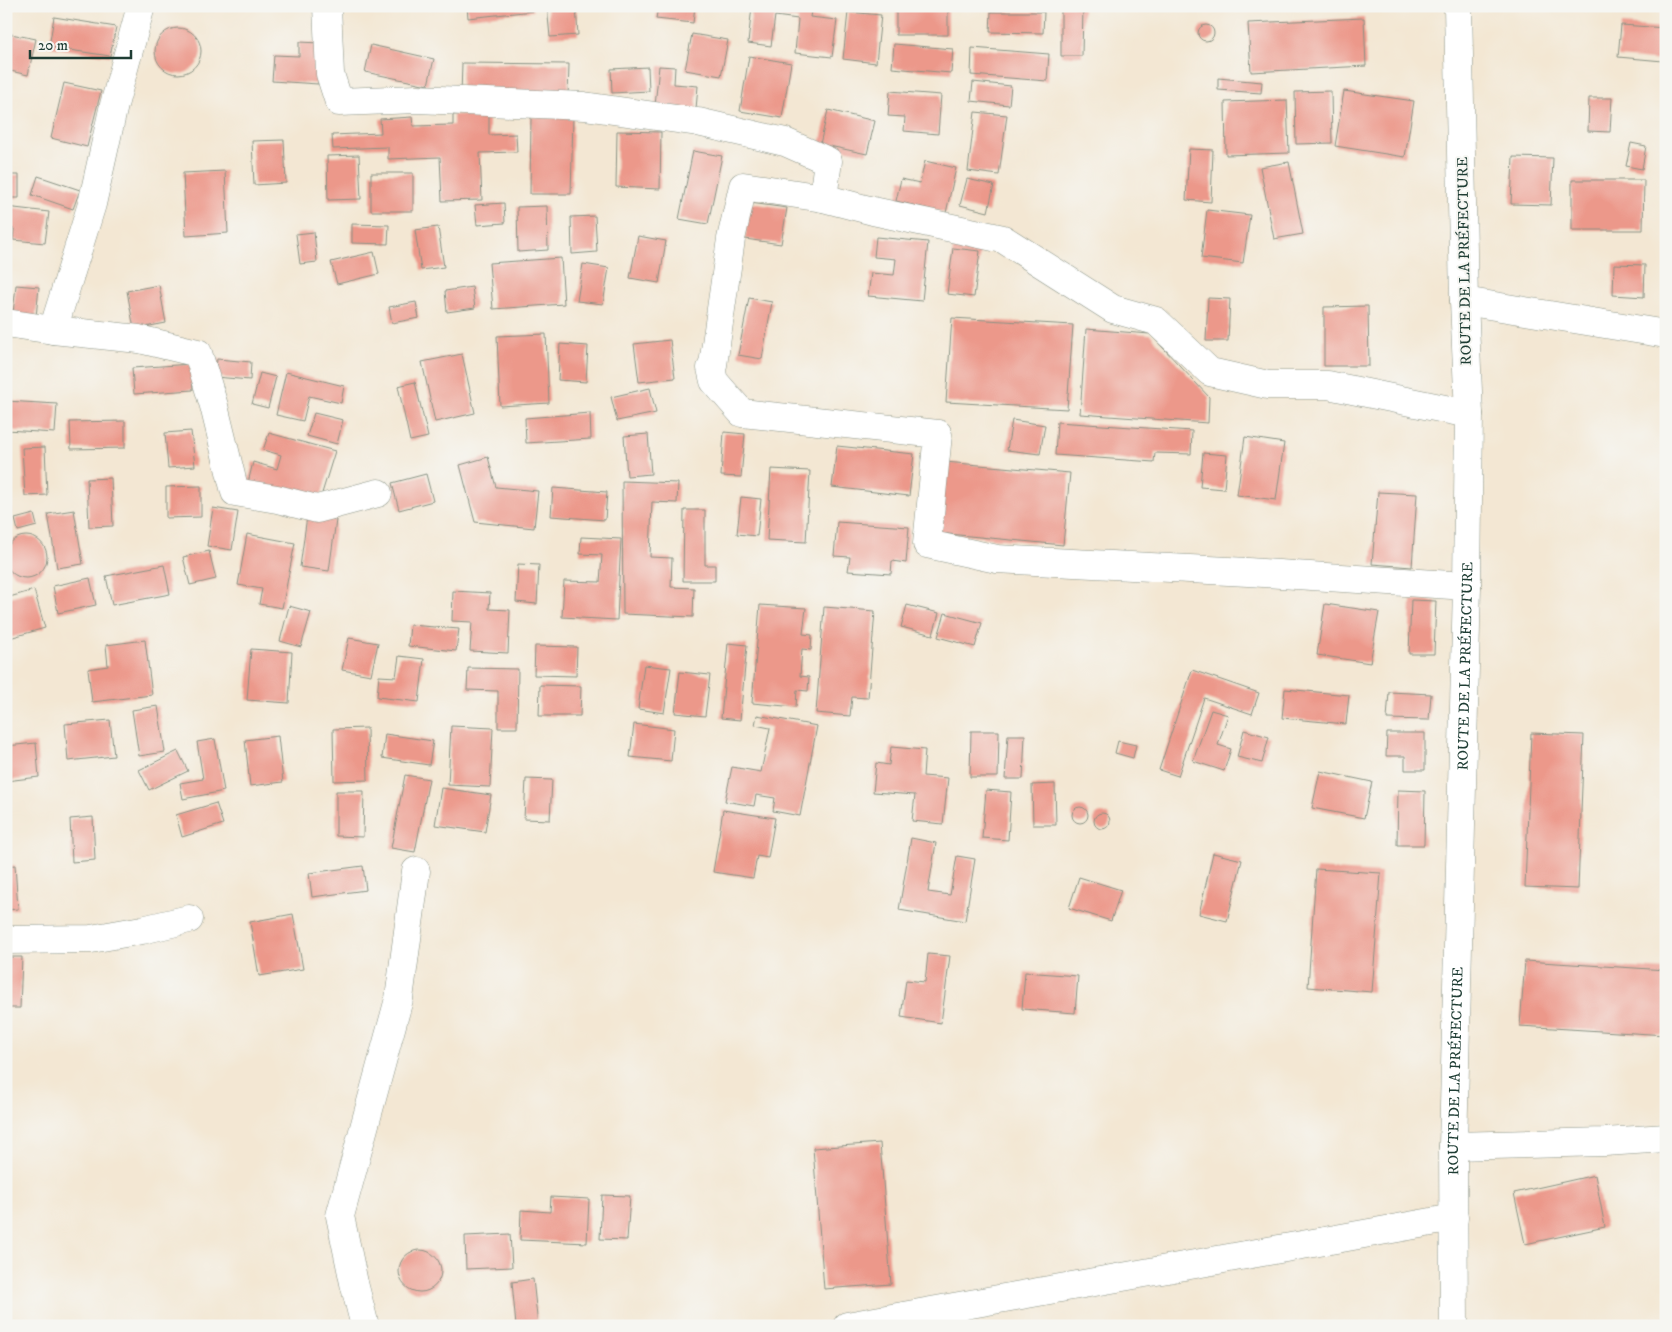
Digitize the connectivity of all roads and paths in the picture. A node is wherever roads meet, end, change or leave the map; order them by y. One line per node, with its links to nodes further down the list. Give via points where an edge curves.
1 (142, 6): 7 (street, via 114,104 92,204)
2 (327, 6): 4 (street, via 330,74 339,102 417,99 584,106 698,122 785,142 828,161)
3 (1458, 6): 5 (street, ROUTE DE LA PRÉFECTURE)
4 (823, 198): 9 (street, via 1003,239 1113,309 1156,321 1210,372 1268,385 1328,385); 11 (street, via 743,186 731,239 711,368 714,381 742,413 938,434 926,544 997,559)
5 (1464, 301): 8 (street); 9 (street, ROUTE DE LA PRÉFECTURE)
6 (6, 323): 7 (street)
7 (53, 330): 10 (street, via 139,339 198,353 235,492 317,509)
8 (1666, 334)
9 (1468, 414): 11 (street, ROUTE DE LA PRÉFECTURE)
10 (378, 493)
11 (1467, 586): 16 (street, ROUTE DE LA PRÉFECTURE)
12 (416, 871): 18 (street, via 399,999 340,1216)
13 (189, 918): 14 (street, via 91,939)
14 (6, 940)
15 (1666, 1138): 16 (street)
16 (1453, 1146): 17 (street, ROUTE DE LA PRÉFECTURE)
17 (1454, 1218): 19 (street); 20 (street, ROUTE DE LA PRÉFECTURE)
18 (364, 1326)
19 (847, 1326)
20 (1454, 1326)

